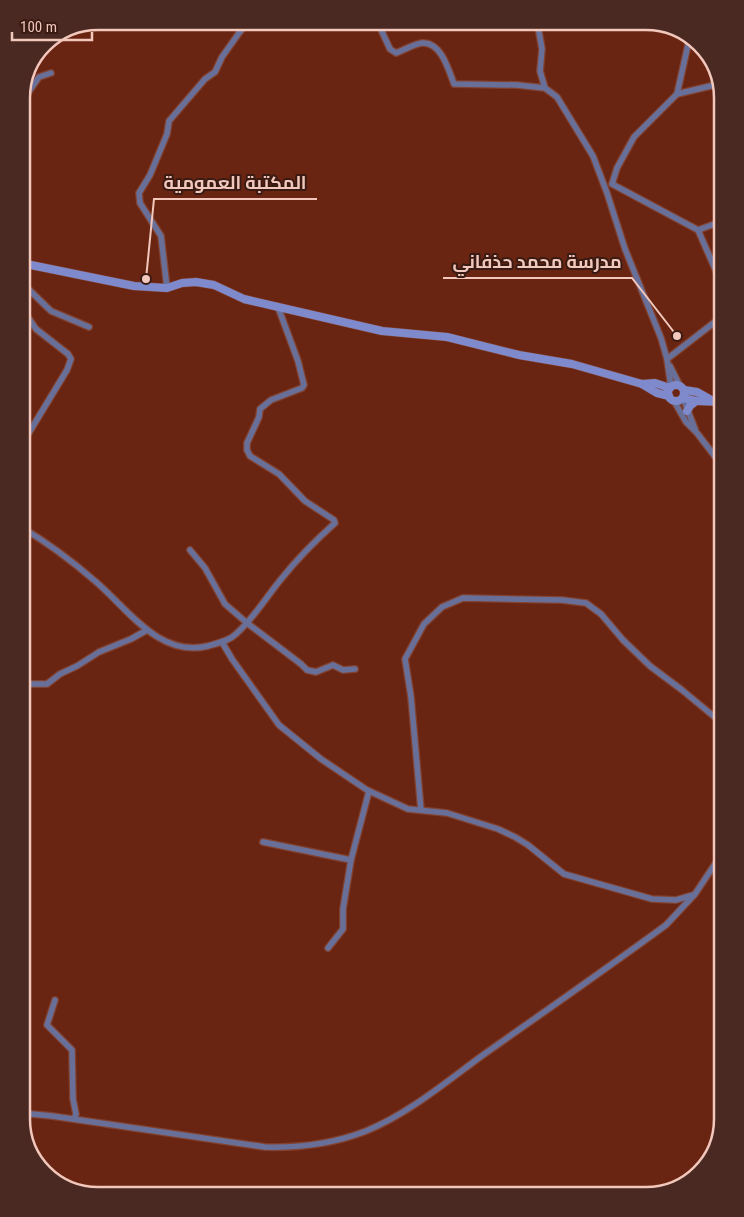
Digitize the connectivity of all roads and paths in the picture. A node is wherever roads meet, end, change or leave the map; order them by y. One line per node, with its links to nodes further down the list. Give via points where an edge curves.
1 (242, 30): 16 (street, via 215,72 169,121 167,134 140,193 140,203 161,236)
2 (381, 30): 7 (street, via 390,49 396,53 423,42 433,46 445,60 454,84)
3 (539, 30): 7 (street, via 542,49 540,71)
4 (688, 45): 9 (street)
5 (51, 73): 8 (street, via 39,77)
6 (713, 86): 9 (street)
7 (545, 88): 11 (street, via 557,97 574,124 593,156)
8 (31, 89)
9 (677, 94): 10 (street, via 634,137 616,168)
10 (612, 184): 11 (street); 13 (street)
11 (607, 192): 22 (street)
12 (714, 224): 13 (street)
13 (698, 230): 15 (street)
14 (30, 266): 16 (street, via 134,286)
15 (714, 266)
16 (167, 288): 18 (street, via 182,283 204,283 244,299)
17 (30, 291): 21 (street, via 51,311)
18 (278, 307): 23 (street, via 382,331 447,337 572,364); 35 (street, via 304,385 271,400 260,409 247,450 250,456 279,474 305,501 335,523 282,578)
19 (30, 320): 30 (street, via 71,359 68,370)
20 (714, 323): 22 (street)
21 (89, 327)
22 (668, 362): 24 (street); 25 (street)
23 (642, 384): 24 (street); 26 (street)
24 (669, 385): 25 (street, via 676,385); 26 (street)
25 (683, 393): 26 (street, via 679,401); 27 (street); 28 (street, via 696,392); 29 (street)
26 (671, 399): 31 (street)
27 (696, 401): 28 (street); 29 (street)
28 (714, 401)
29 (688, 411): 31 (street)
30 (30, 431)
31 (697, 433): 32 (street)
32 (714, 456)
33 (30, 533): 36 (street, via 64,554)
34 (190, 550): 35 (street, via 205,568 225,604)
35 (246, 623): 37 (street, via 235,636); 38 (street, via 308,670 316,672 332,664 343,670)
36 (147, 630): 37 (street, via 181,647 197,648); 39 (street, via 99,652 47,684)
37 (222, 642): 41 (street, via 279,726)
38 (355, 669)
39 (30, 684)
40 (714, 717): 42 (street, via 650,666 622,640 602,614 586,603 463,598 442,606 424,624 405,659)
41 (369, 791): 42 (street, via 408,808); 44 (street)
42 (421, 810): 47 (street, via 447,813 507,833 528,845 564,874 652,900)
43 (263, 842): 44 (street)
44 (351, 860): 49 (street, via 343,929)
45 (714, 866): 46 (street)
46 (695, 894): 47 (street); 48 (street)
47 (676, 900): 48 (street, via 681,904)
48 (681, 910): 52 (street, via 647,939 431,1092 389,1120 365,1131 320,1144 265,1147)
49 (328, 948)
50 (55, 1000): 52 (street, via 47,1025 72,1050)
51 (30, 1114): 52 (street)
52 (74, 1119)

